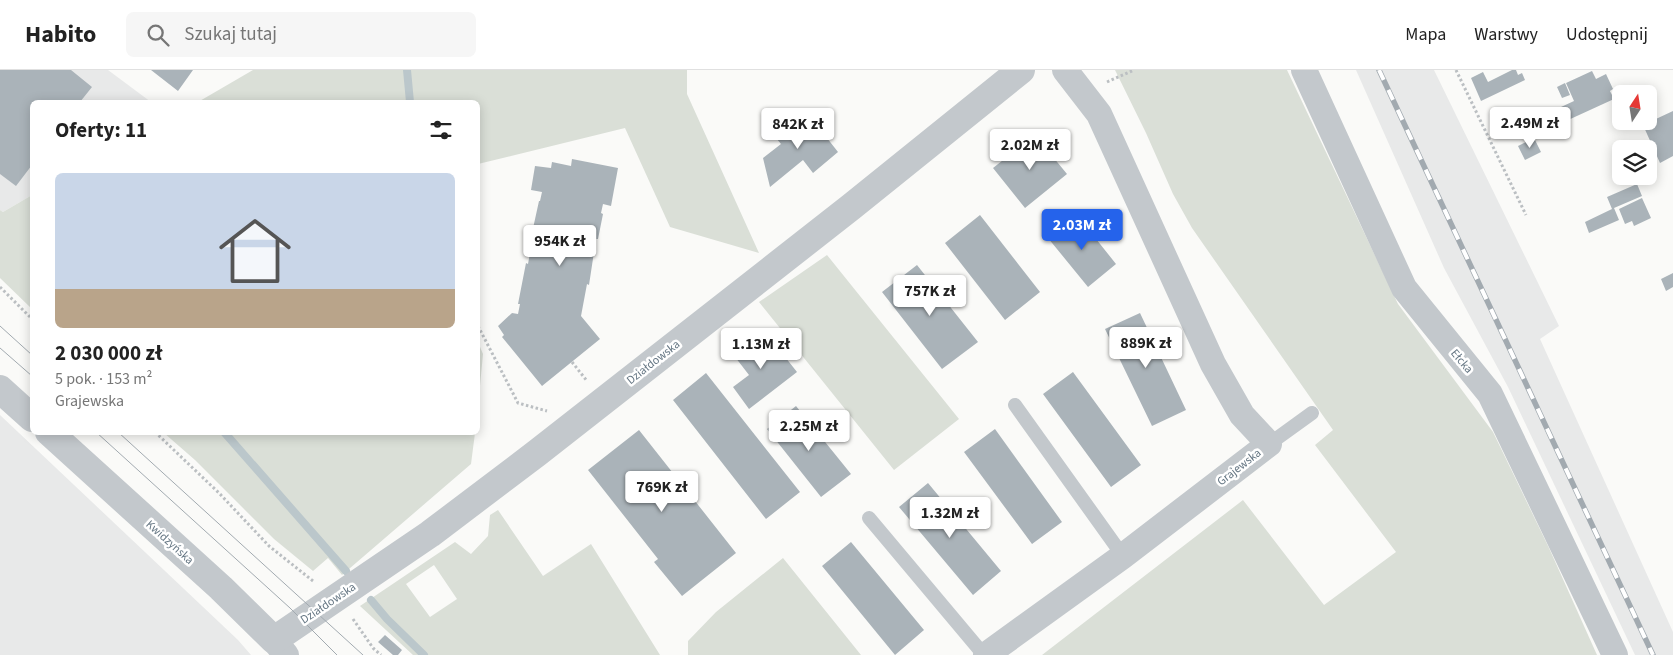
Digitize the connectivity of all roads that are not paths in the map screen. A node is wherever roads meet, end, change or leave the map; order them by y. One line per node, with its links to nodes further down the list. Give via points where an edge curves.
1 (1021, 70): 12 (street, Działdowska, via 537,453)
2 (1065, 70): 9 (street, Grajewska, via 1099,114 1213,364 1242,415)
3 (1304, 70): 14 (street, Ełcka, via 1404,288 1490,394)
4 (0, 389): 7 (street)
5 (1014, 405): 11 (lane)
6 (1312, 413): 9 (lane)
7 (30, 416)
8 (52, 435): 12 (street, Kwidzyńska, via 214,581)
9 (1269, 444): 11 (street, Grajewska)
10 (869, 518): 13 (lane)
11 (1123, 556): 13 (street, Grajewska)
12 (280, 647)
13 (985, 655)
14 (1615, 655)

